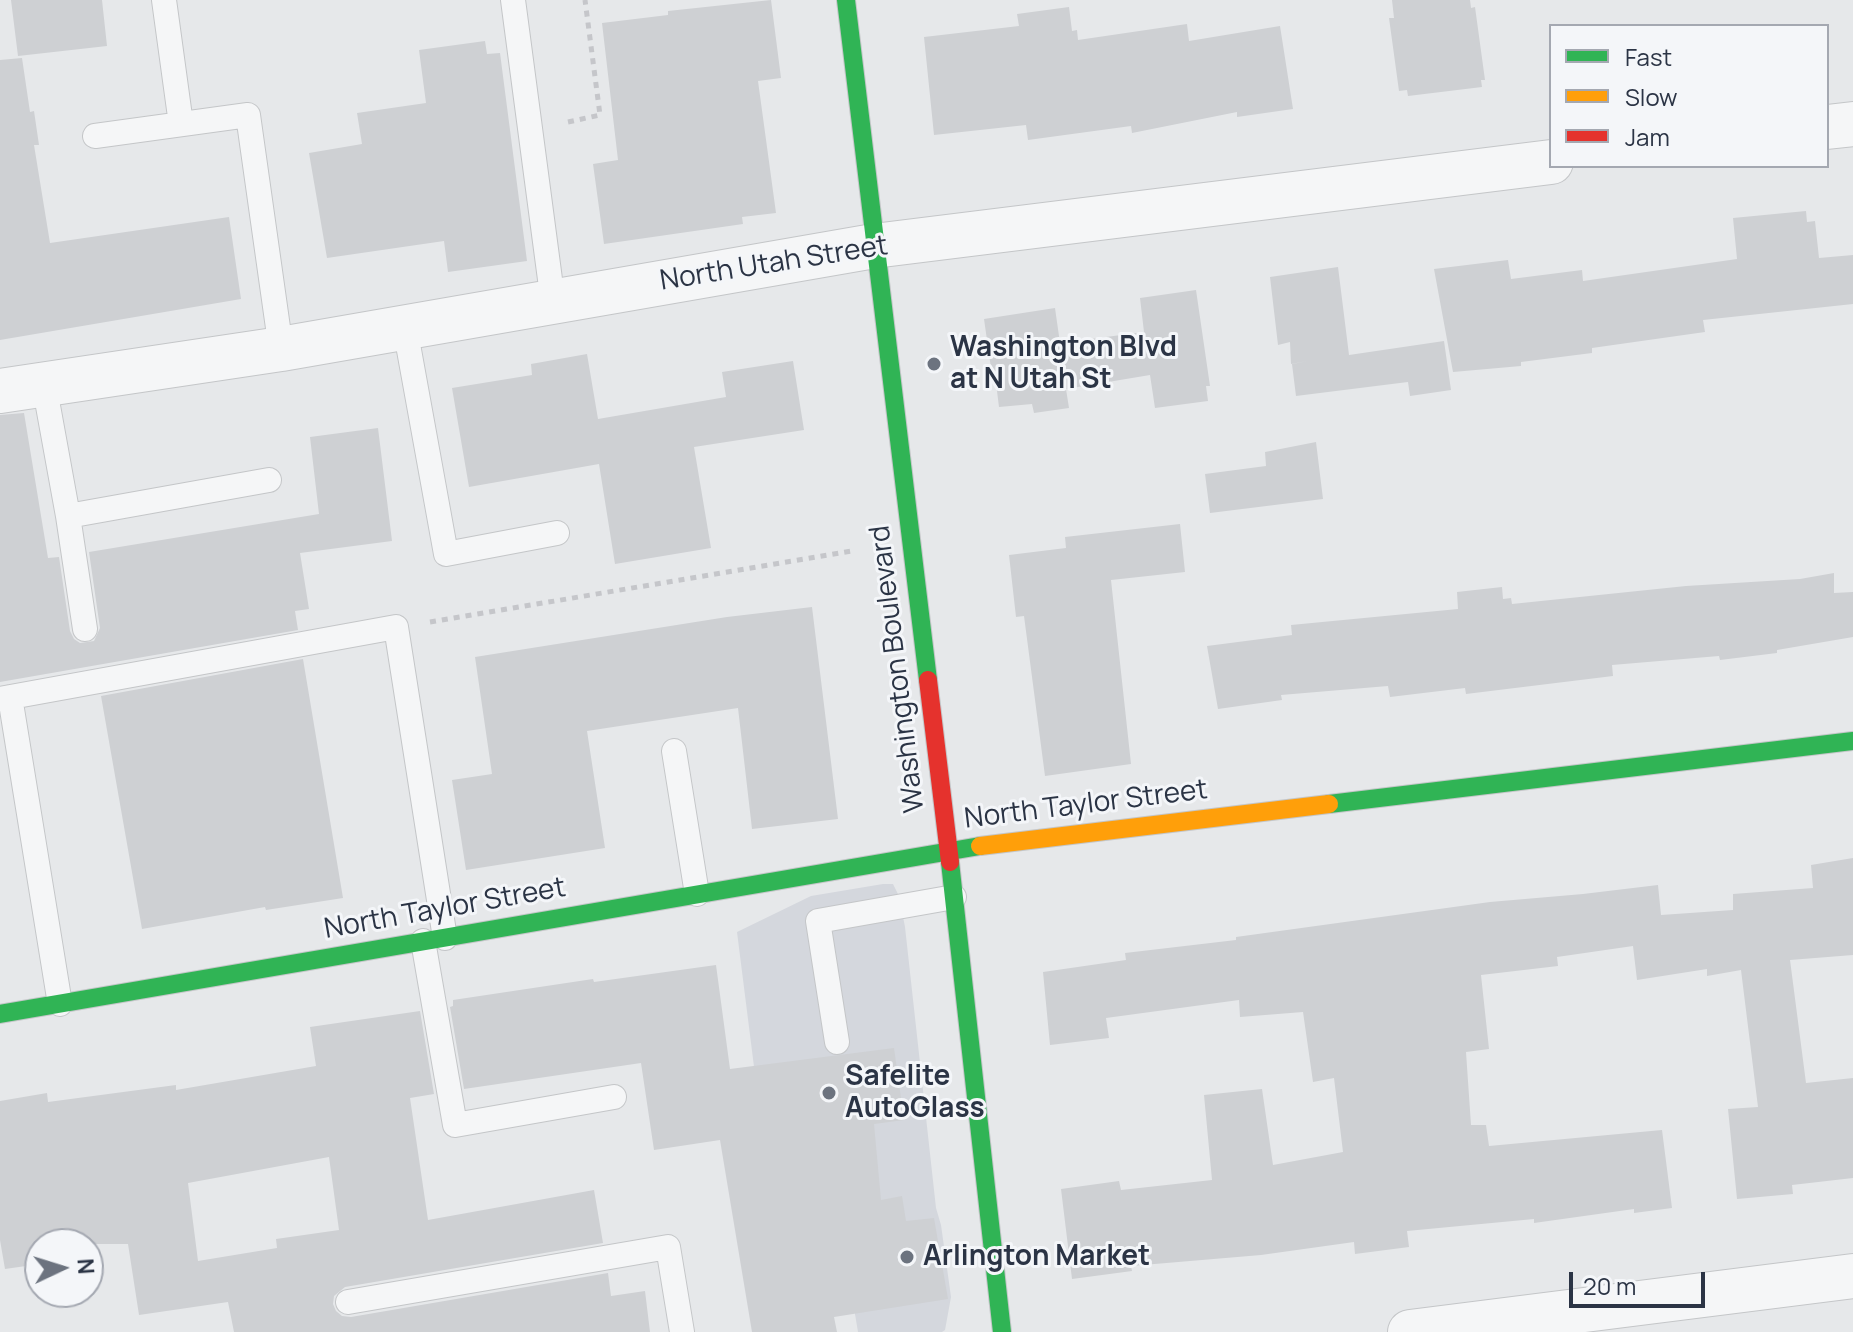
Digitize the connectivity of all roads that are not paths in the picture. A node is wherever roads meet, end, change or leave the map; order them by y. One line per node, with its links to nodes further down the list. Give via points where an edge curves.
1 (164, 0): 4 (lane)
2 (513, 0): 10 (lane)
3 (846, 0): 9 (street, Washington Boulevard)
4 (181, 124): 7 (lane); 12 (lane, via 248,115)
5 (1853, 124): 6 (street)
6 (1829, 127)
7 (95, 136)
8 (1549, 162): 9 (street, North Utah Street)
9 (874, 246): 10 (street, North Utah Street); 22 (street, Washington Boulevard)
10 (553, 302): 11 (street, North Utah Street)
11 (405, 328): 12 (street, North Utah Street); 17 (lane, via 446,554)
12 (281, 349): 13 (street, North Utah Street)
13 (44, 384): 14 (street, North Utah Street); 16 (lane)
14 (0, 391)
15 (269, 480): 16 (lane)
16 (68, 516): 18 (lane)
17 (557, 533)
18 (85, 629)
19 (5, 698): 25 (lane, via 396,627); 26 (lane)
20 (1853, 741): 22 (street, North Taylor Street)
21 (674, 751): 23 (lane)
22 (949, 850): 23 (street, North Taylor Street); 24 (street, Washington Boulevard)
23 (697, 894): 25 (street, North Taylor Street)
24 (954, 897): 28 (lane, via 818,921); 33 (street, Washington Boulevard)
25 (434, 940): 26 (street, North Taylor Street); 29 (lane, via 455,1125)
26 (60, 1004): 27 (street, North Taylor Street)
27 (0, 1014)
28 (837, 1042)
29 (614, 1097)
30 (1853, 1276): 34 (street)
31 (348, 1302): 32 (lane, via 668,1247)
32 (682, 1332)
33 (1002, 1332)
34 (1410, 1332)

